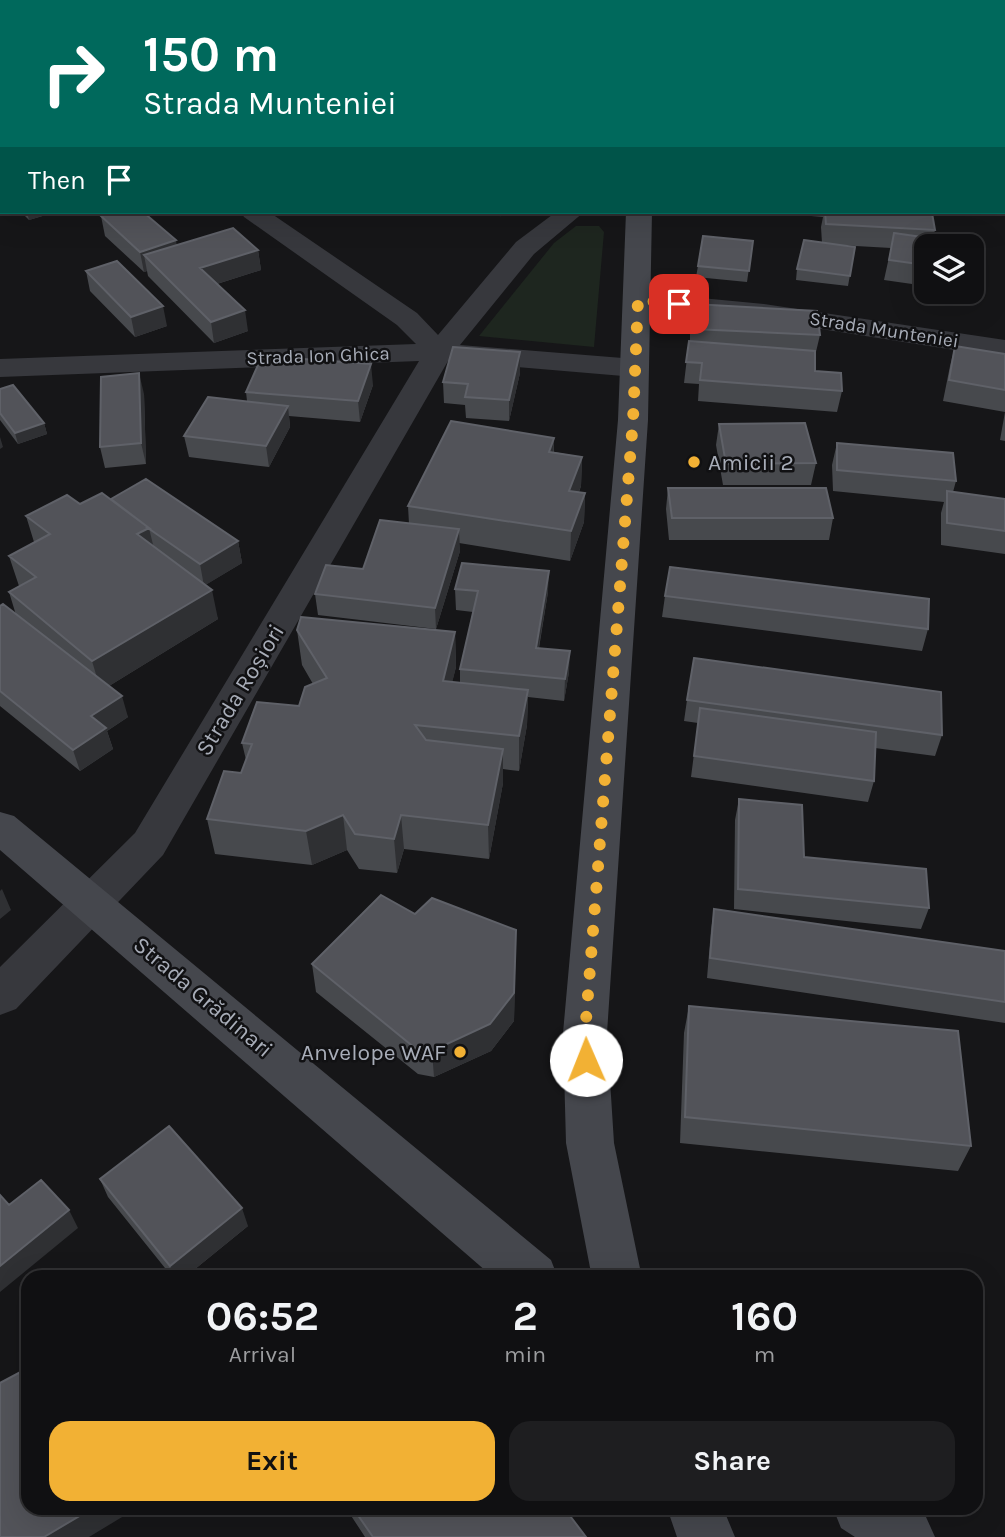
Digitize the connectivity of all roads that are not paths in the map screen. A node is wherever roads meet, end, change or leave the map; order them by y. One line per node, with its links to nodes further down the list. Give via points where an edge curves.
1 (256, 214): 6 (street, via 407,319)
2 (569, 214): 6 (street, Strada Roșiori, via 525,248)
3 (639, 214): 4 (street)
4 (638, 300): 5 (street, Strada Munteniei, via 777,314); 8 (street)
5 (1005, 349)
6 (439, 352): 7 (street, Strada Ion Ghica); 8 (street, Strada Ion Ghica); 10 (street, Strada Roșiori, via 149,844)
7 (0, 368)
8 (635, 368): 13 (street, via 585,1033 590,1143)
9 (0, 827): 10 (street, Strada Grădinari)
10 (93, 904): 11 (street, Strada Roșiori); 12 (street, Strada Grădinari)
11 (0, 996)
12 (524, 1270)
13 (615, 1270)
14 (698, 1515): 16 (street)
15 (872, 1515): 17 (street)
16 (706, 1537)
17 (906, 1537)

